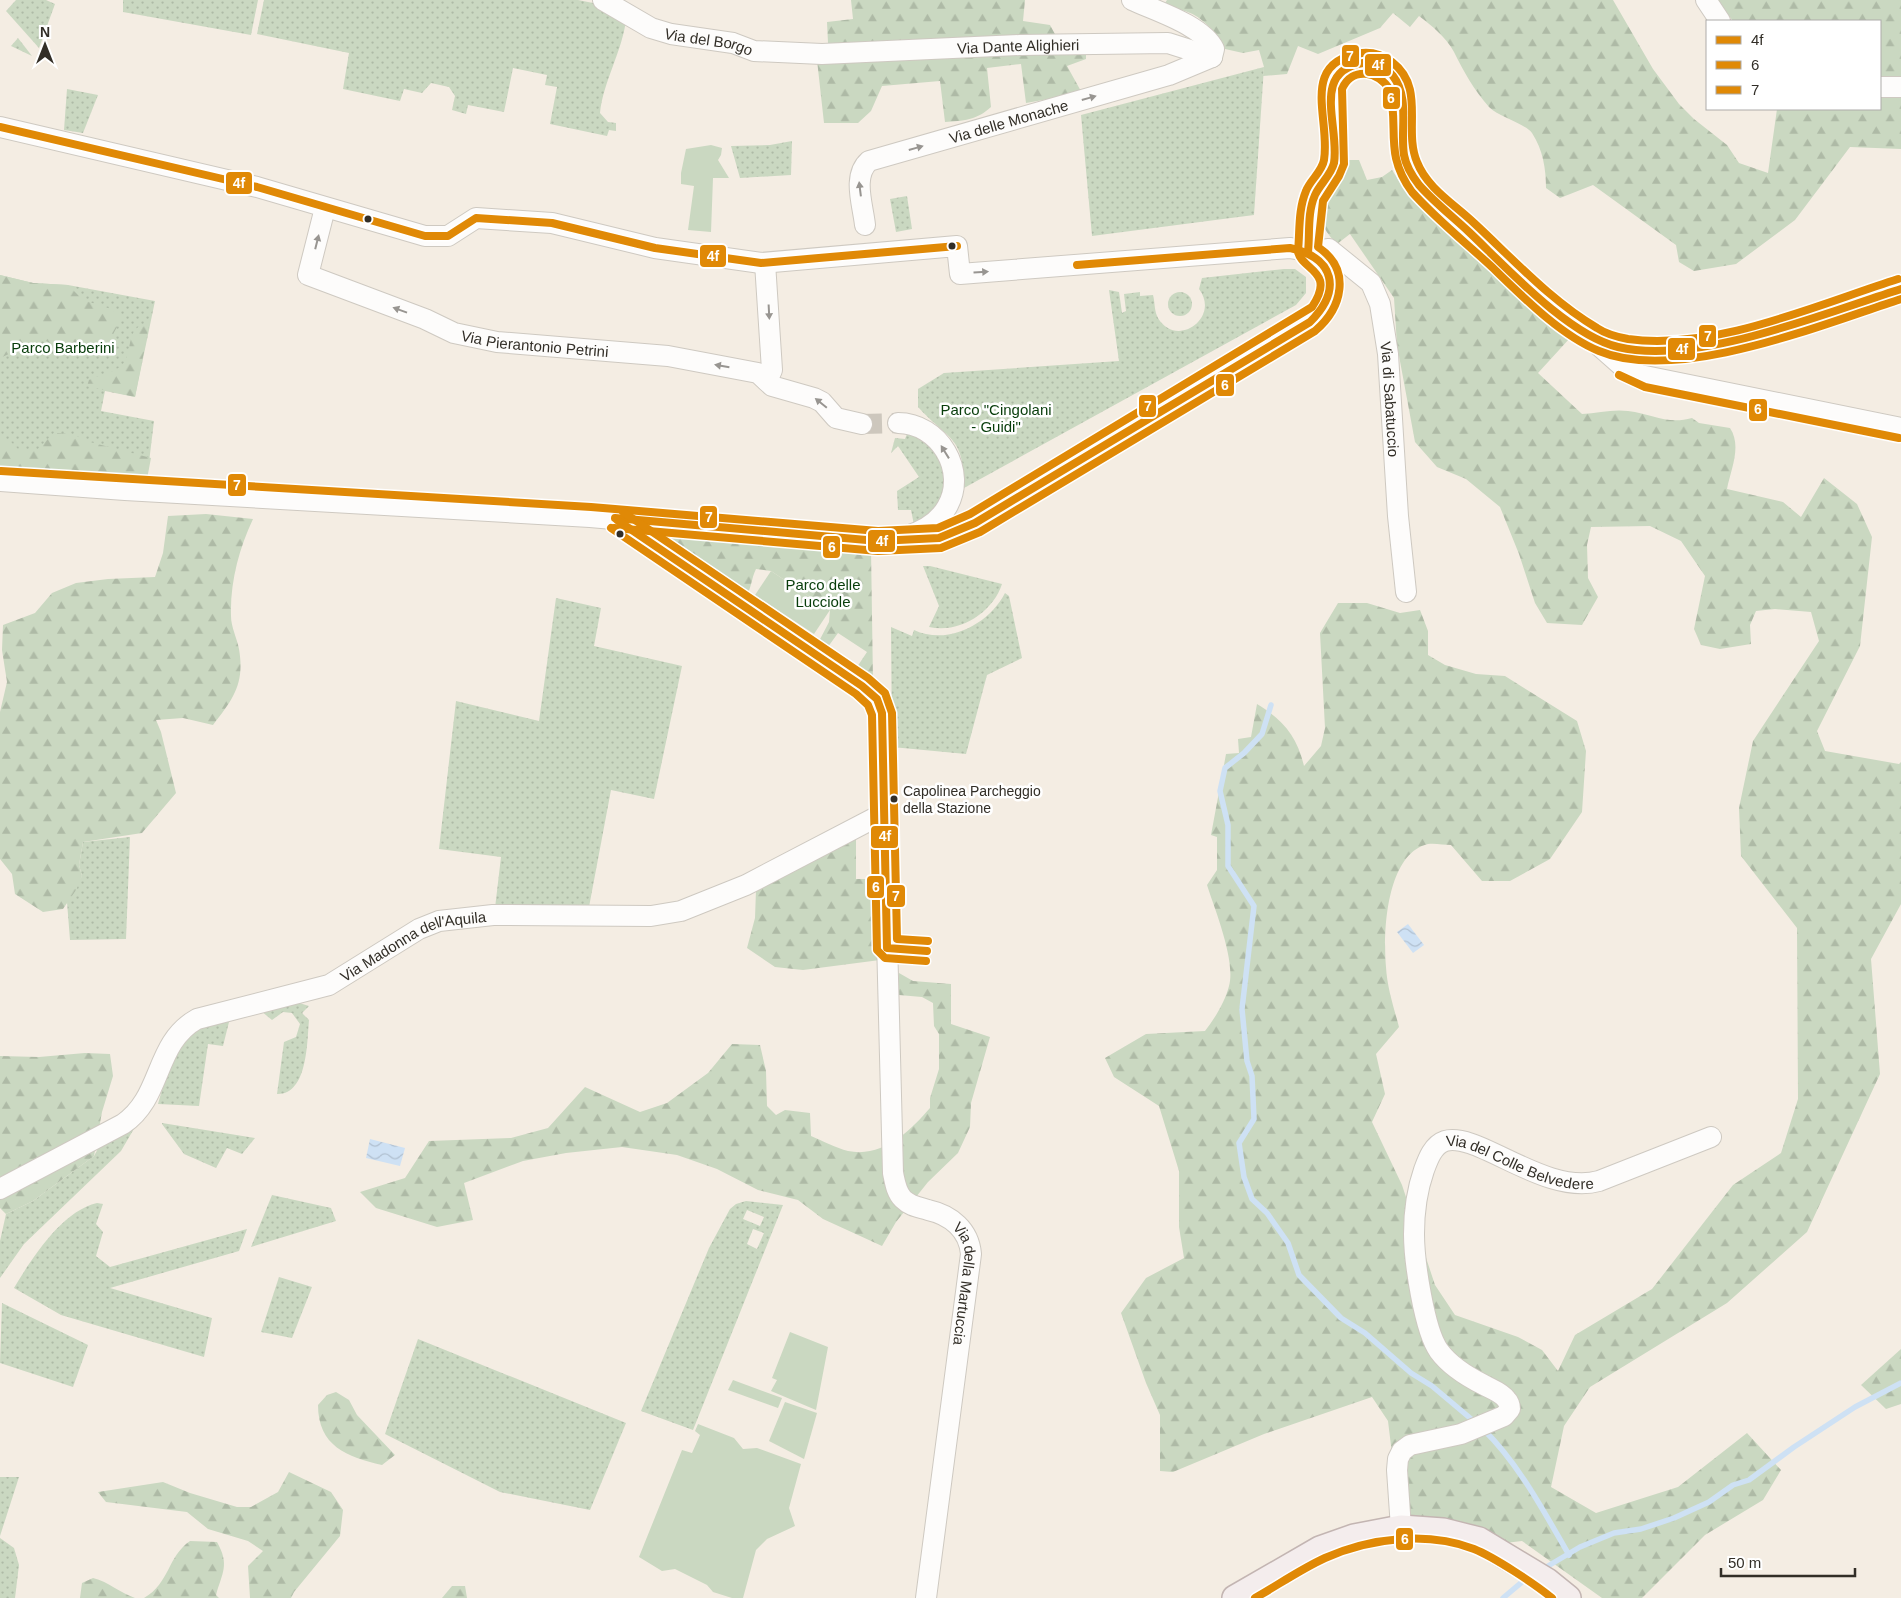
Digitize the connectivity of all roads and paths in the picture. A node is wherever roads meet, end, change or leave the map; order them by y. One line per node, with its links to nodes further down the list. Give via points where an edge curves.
1 (603, 0): 5 (street, Via del Borgo, via 651,28 671,34 733,43 754,51)
2 (1132, 0): 6 (street, via 1198,31 1212,43)
3 (1706, 0): 4 (street)
4 (1719, 20)
5 (822, 54): 6 (street, Via Dante Alighieri, via 1168,42)
6 (1212, 57): 11 (street, Via delle Monache, one-way to 6, via 859,179 869,161 1169,75)
7 (1901, 87): 8 (street)
8 (1881, 88)
9 (7, 129): 10 (street, via 257,187)
10 (325, 208): 13 (street, via 435,237 448,236 476,218 552,223 684,253); 16 (street, Via Pierantonio Petrini, one-way to 10, via 758,373 668,356 496,342 454,333 308,276)
11 (868, 254): 12 (street, Via di Sabatuccio, one-way to 12, via 957,246 960,274 1290,248); 13 (street)
12 (1314, 255): 15 (street, via 1314,197 1334,164 1336,147 1331,103 1333,82 1339,72 1356,64 1371,63 1388,70 1398,82 1404,161 1413,178 1527,286); 23 (street, via 1330,275 1331,287 1324,309 1310,322); 25 (street, Via di Sabatuccio, via 1329,249 1371,284 1380,304 1388,354)
13 (765, 263): 16 (street, one-way to 16, via 772,370)
14 (1901, 289): 15 (street, via 1763,333 1710,344 1661,350 1629,349 1608,344)
15 (1586, 333): 19 (street, via 1617,362 1640,375)
16 (767, 380): 17 (street, Via Pierantonio Petrini, one-way to 16, via 836,418 822,402 772,386)
17 (862, 424)
18 (898, 424): 21 (street, one-way to 18, via 950,459 935,439 919,427)
19 (1901, 428)
20 (0, 480): 22 (street, via 105,489)
21 (954, 485): 23 (street, via 956,516 964,524); 24 (street, via 940,517 922,531)
22 (615, 518): 24 (street, via 856,540); 26 (street, Via della Martuccia, via 878,699 882,713)
23 (975, 523): 24 (street, via 948,536)
24 (898, 540)
25 (1406, 592)
26 (884, 813): 28 (street, Via Madonna dell'Aquila, via 746,885 681,911 651,916 492,915 439,921 419,929 328,985 198,1019 174,1039 139,1112 123,1124); 30 (street, Via della Martuccia, via 895,1184 909,1204 955,1222 967,1236 971,1254)
27 (1711, 1137): 29 (street, Via del Colle Belvedere, via 1599,1181 1583,1184 1526,1170 1463,1141 1446,1140 1434,1150 1419,1186 1414,1229 1415,1262 1428,1324 1434,1343 1447,1360 1464,1374 1498,1392 1508,1401 1510,1409 1508,1414 1492,1422 1410,1445 1399,1455 1396,1470)
28 (0, 1189)
29 (1401, 1528): 31 (main road, via 1372,1532 1327,1546); 32 (main road, via 1443,1531 1479,1540 1547,1580)
30 (926, 1598)
31 (1234, 1598)
32 (1568, 1598)

